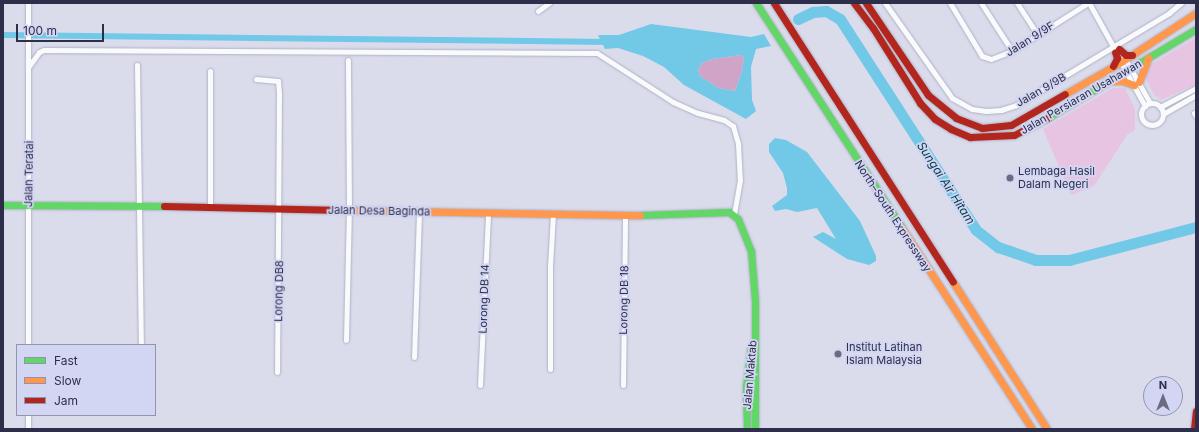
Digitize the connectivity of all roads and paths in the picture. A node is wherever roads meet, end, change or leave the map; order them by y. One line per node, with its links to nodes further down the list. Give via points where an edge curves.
1 (28, 3): 24 (street, Jalan Teratai)
2 (549, 3): 13 (street)
3 (756, 3): 61 (main road, North–South Expressway)
4 (774, 3): 62 (main road, North–South Expressway)
5 (854, 3): 29 (main road, Jalan Persiaran Usahawan, via 874,28 920,104 935,119 970,137 1001,138 1019,133)
6 (866, 3): 25 (main road, Jalan Persiaran Usahawan, via 928,95 956,118 982,128 1011,125)
7 (885, 3): 17 (street, Jalan 9/9B, via 942,87 952,98 972,109 1001,110 1016,105 1106,51)
8 (950, 3): 18 (street, Jalan 9/9F, via 982,56 996,58)
9 (981, 3): 18 (street)
10 (1017, 3): 16 (street)
11 (1089, 3): 16 (street, Jalan 9/9F); 17 (street)
12 (1181, 3): 17 (street, Jalan 9/9B)
13 (538, 12)
14 (1196, 13): 19 (main road, Jalan Persiaran Usahawan)
15 (1196, 28): 20 (main road, Jalan Persiaran Usahawan)
16 (1037, 34): 18 (street, Jalan 9/9F)
17 (1116, 49): 19 (main road, via 1126,55); 22 (street); 25 (main road, via 1117,61)
18 (1012, 51)
19 (1134, 54): 22 (main road, Jalan Persiaran Usahawan)
20 (1148, 58): 26 (main road, Jalan Persiaran Usahawan); 30 (main road)
21 (348, 60): 41 (street)
22 (1123, 61): 25 (main road, Jalan Persiaran Usahawan); 26 (street)
23 (137, 65): 38 (street)
24 (29, 66): 37 (street, Jalan Teratai); 44 (street, via 39,52 44,50 597,53 673,102 698,113 724,120 733,126 738,144 740,180)
25 (1111, 68)
26 (1128, 69): 29 (main road, Jalan Persiaran Usahawan); 30 (street)
27 (210, 71): 39 (street)
28 (256, 79): 40 (street, Lorong DB8, via 278,81)
29 (1107, 82): 30 (main road)
30 (1136, 83): 33 (street)
31 (1196, 88): 34 (street)
32 (1196, 95): 35 (street)
33 (1148, 104): 34 (street); 35 (street, via 1141,114 1147,124 1157,124)
34 (1160, 107): 35 (street)
35 (1163, 114)
36 (3, 205): 37 (main road, Jalan Desa Baginda)
37 (29, 205): 38 (main road, Jalan Desa Baginda); 49 (street, Jalan Teratai)
38 (140, 205): 39 (main road, Jalan Desa Baginda); 50 (street)
39 (210, 207): 40 (main road, Jalan Desa Baginda)
40 (280, 209): 41 (main road, Jalan Desa Baginda); 53 (street, Lorong DB8)
41 (349, 211): 42 (main road, Jalan Desa Baginda); 48 (street)
42 (419, 212): 43 (main road, Jalan Desa Baginda); 51 (street)
43 (488, 213): 45 (main road, Jalan Desa Baginda); 54 (street, Lorong DB 14)
44 (731, 213): 46 (main road, Jalan Desa Baginda); 47 (main road, Jalan Maktab, via 745,231 751,251)
45 (553, 214): 46 (main road, Jalan Desa Baginda); 52 (street)
46 (625, 216): 55 (street, Lorong DB 18)
47 (755, 321): 59 (main road, Jalan Maktab, via 746,387); 60 (main road, Jalan Maktab)
48 (346, 340)
49 (28, 344)
50 (141, 344)
51 (414, 357)
52 (550, 369)
53 (277, 372)
54 (480, 385)
55 (623, 385)
56 (1196, 411): 63 (main road)
57 (28, 416): 58 (street)
58 (28, 429)
59 (746, 429)
60 (755, 429)
61 (1032, 429)
62 (1047, 429)
63 (1194, 429)

